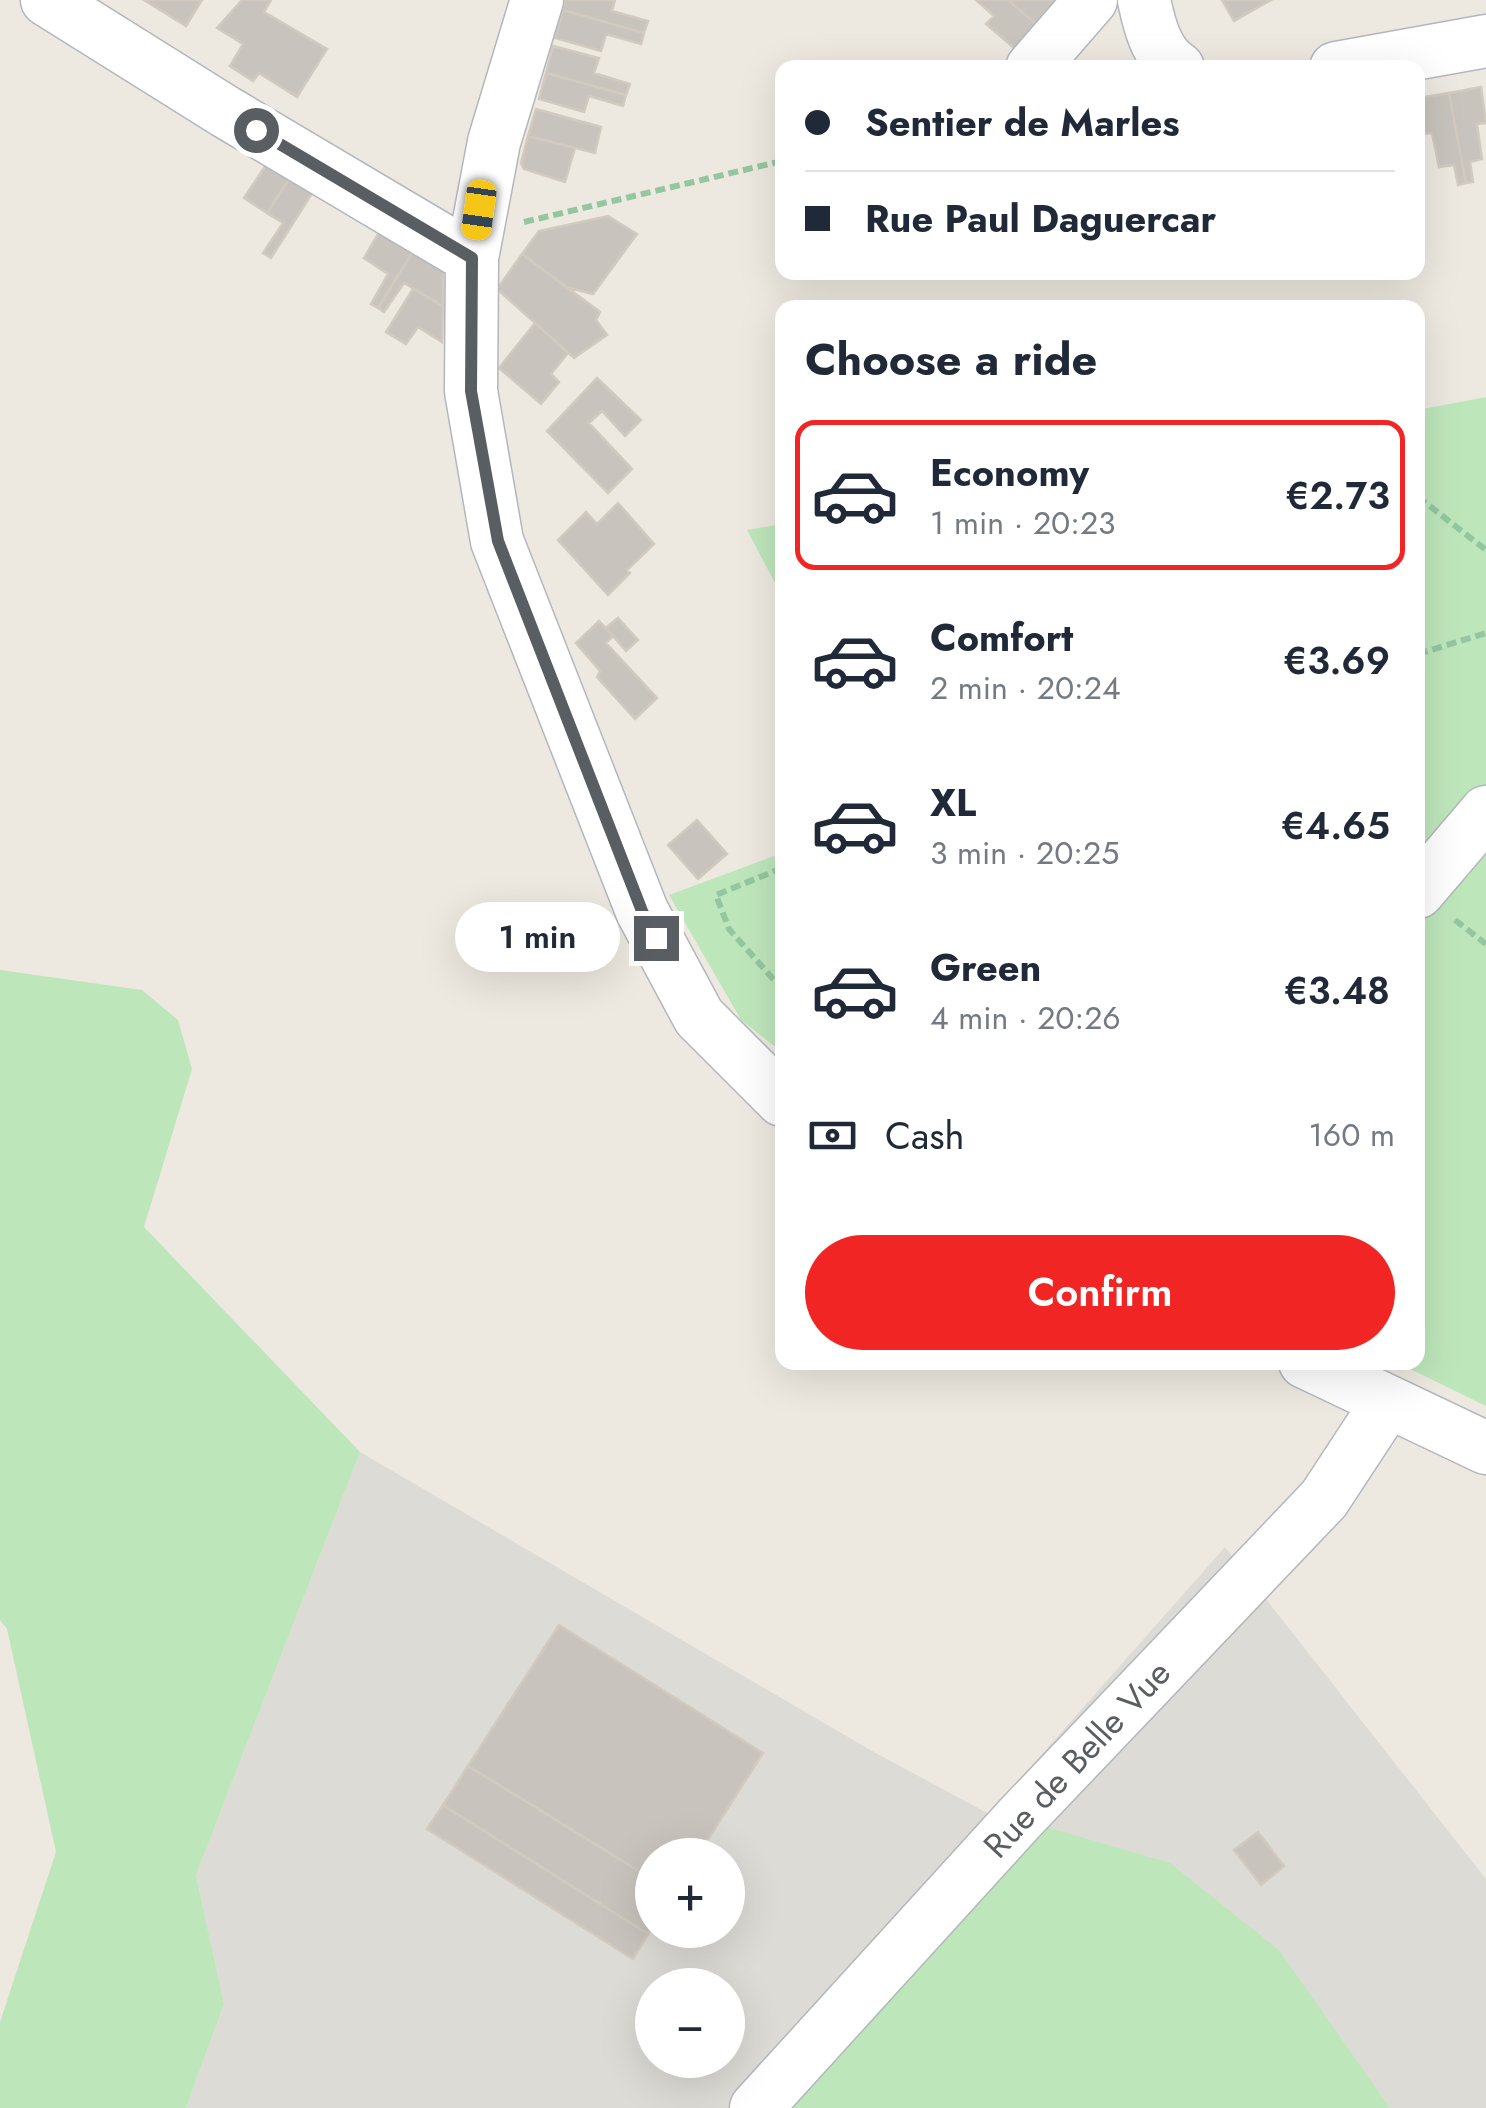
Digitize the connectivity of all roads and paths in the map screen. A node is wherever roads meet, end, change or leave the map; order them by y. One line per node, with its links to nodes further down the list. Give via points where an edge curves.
1 (47, 0): 10 (street, via 226,112)
2 (537, 0): 10 (street, via 494,142)
3 (1091, 0): 6 (street)
4 (1144, 0): 7 (street)
5 (1486, 40): 8 (street)
6 (1039, 60)
7 (1167, 60)
8 (1379, 60)
9 (775, 163): 10 (path)
10 (476, 234): 19 (street, via 471,391 498,541 642,911 699,1017)
11 (1425, 503): 12 (path)
12 (1486, 550)
13 (1486, 632): 14 (path)
14 (1425, 652)
15 (1486, 812): 17 (street)
16 (775, 871): 18 (path, via 716,895 729,929)
17 (1425, 884)
18 (775, 981)
19 (775, 1093)
20 (1321, 1370): 21 (street)
21 (1388, 1403): 22 (street); 23 (street, Rue de Belle Vue, via 1324,1499)
22 (1486, 1448)
23 (756, 2108)

